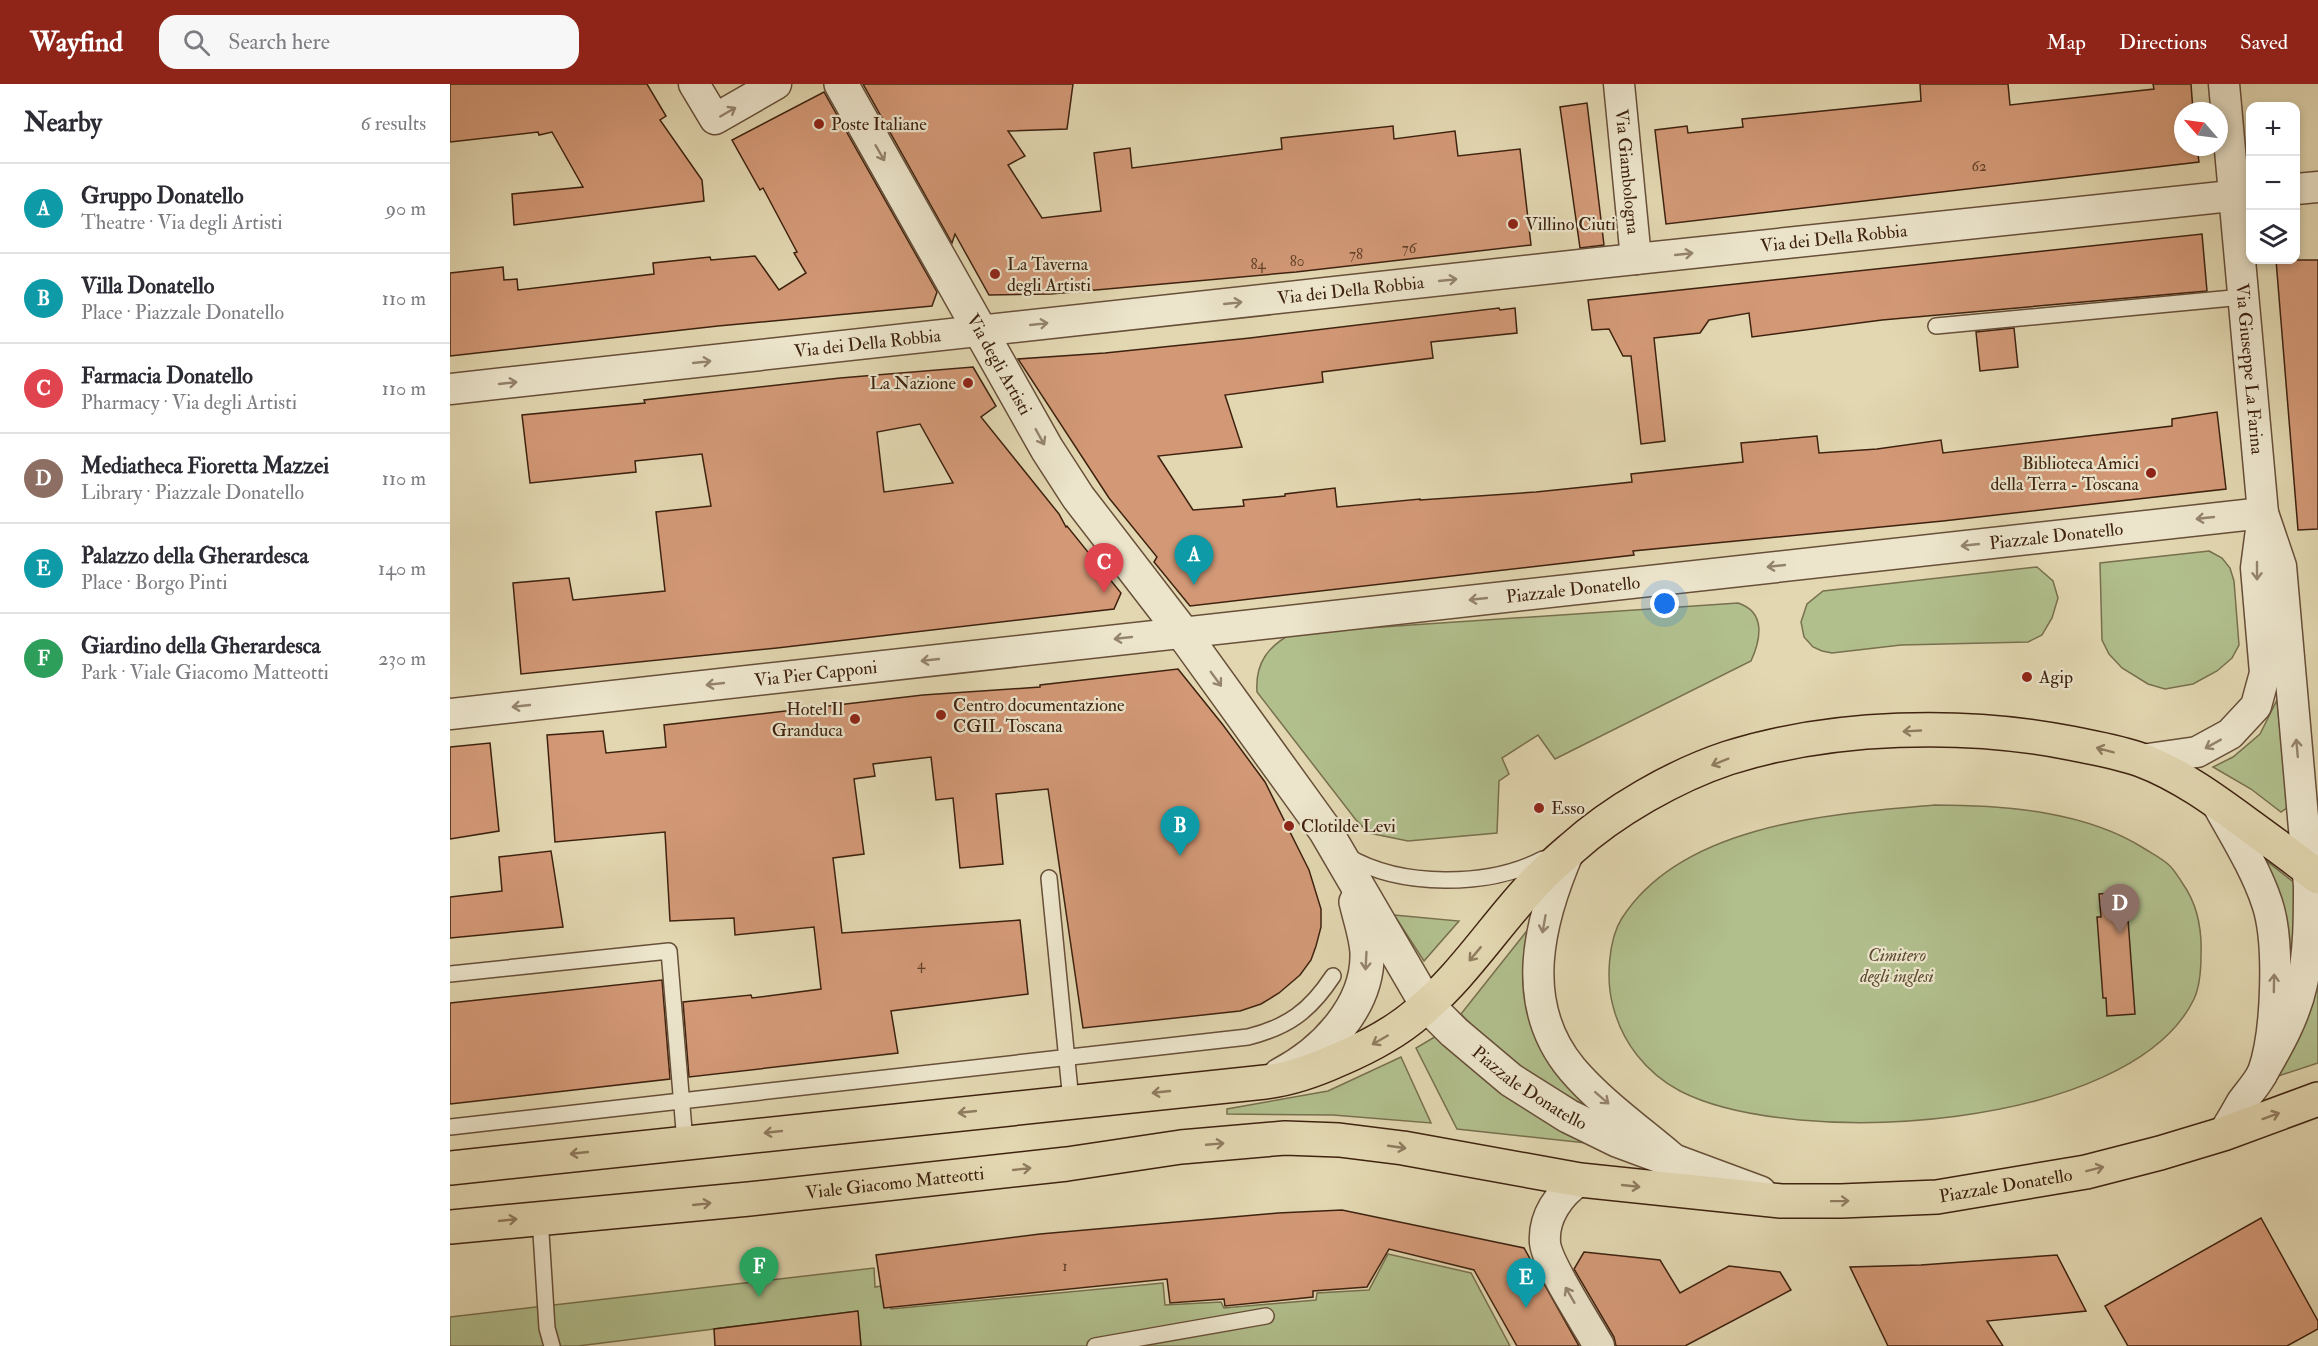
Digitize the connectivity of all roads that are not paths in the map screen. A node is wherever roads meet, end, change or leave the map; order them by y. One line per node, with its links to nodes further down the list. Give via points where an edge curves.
1 (694, 84): 2 (street, one-way to 2, via 715,119)
2 (776, 84)
3 (841, 84): 12 (street, Via degli Artisti, one-way to 12)
4 (1619, 84): 9 (street, Via Giambologna)
5 (2224, 84): 8 (street, Via Giuseppe La Farina)
6 (2318, 187): 7 (street)
7 (2300, 189)
8 (2242, 195): 9 (street, Via dei Della Robbia, one-way to 8); 10 (street, Via Giuseppe La Farina)
9 (1636, 259): 12 (street, Via dei Della Robbia, one-way to 9)
10 (2243, 297): 11 (lane); 14 (street, Via Giuseppe La Farina)
11 (1936, 326)
12 (981, 330): 13 (street, Via dei Della Robbia, one-way to 12); 15 (street, Via degli Artisti, one-way to 15, via 1072,487)
13 (450, 389)
14 (2263, 513): 15 (street, Piazzale Donatello, one-way to 15); 17 (street, Piazzale Donatello, one-way to 17, via 2256,568 2265,673 2256,706 2230,734 2197,752); 21 (street, one-way to 14, via 2281,566)
15 (1182, 632): 16 (street, Via Pier Capponi, one-way to 16); 20 (street, Piazzale Donatello, one-way to 20)
16 (450, 714)
17 (2141, 760): 18 (main road, Piazzale Donatello); 19 (main road, Piazzale Donatello, one-way to 19, via 2097,748 2005,733 1930,730 1813,740 1725,759 1642,798 1604,821)
18 (2215, 800): 21 (main road, Piazzale Donatello); 27 (street, one-way to 18, via 2273,1007 2273,933 2268,904)
19 (1578, 843): 20 (lane, Piazzale Donatello, via 1525,868 1464,880 1381,872); 25 (main road, Piazzale Donatello, one-way to 25, via 1532,886); 36 (street, Piazzale Donatello, one-way to 36, via 1547,906 1539,958 1542,1009 1560,1053 1573,1071)
20 (1341, 855): 25 (street, Piazzale Donatello); 28 (street, Piazzale Donatello, one-way to 28, via 1367,952 1361,988 1342,1024 1321,1048 1299,1065)
21 (2313, 873): 27 (street, via 2302,986 2283,1036)
22 (1049, 878): 26 (lane)
23 (450, 974): 31 (lane, via 669,951)
24 (1333, 976): 26 (lane, via 1309,1007 1269,1032 1223,1041)
25 (1427, 1005): 28 (main road, Piazzale Donatello, one-way to 28, via 1360,1051 1322,1067); 36 (street, Piazzale Donatello, via 1503,1074 1539,1100 1617,1140)
26 (1068, 1058): 30 (lane); 31 (lane)
27 (2262, 1074): 33 (street)
28 (1264, 1082): 30 (main road, one-way to 30)
29 (2318, 1098): 33 (main road, Piazzale Donatello, one-way to 29)
30 (1071, 1101): 35 (main road, one-way to 35)
31 (682, 1102): 32 (lane); 35 (lane)
32 (450, 1127)
33 (2223, 1134): 39 (main road, Piazzale Donatello, one-way to 33, via 1937,1197 2086,1172)
34 (1339, 1140): 38 (main road, Piazzale Donatello, one-way to 38); 40 (main road, Viale Giacomo Matteotti, one-way to 34, via 772,1197 1067,1164 1181,1147 1285,1138)
35 (685, 1142): 37 (main road, one-way to 37)
36 (1677, 1163): 39 (street, Piazzale Donatello)
37 (450, 1168)
38 (1580, 1180): 39 (main road, Piazzale Donatello, one-way to 39); 45 (street, one-way to 38, via 1545,1245 1552,1210)
39 (1781, 1201)
40 (540, 1217): 41 (main road, Viale Giacomo Matteotti, one-way to 40); 43 (lane, via 547,1328)
41 (450, 1227)
42 (1266, 1316): 44 (lane)
43 (552, 1346)
44 (1095, 1346)
45 (1599, 1346)

